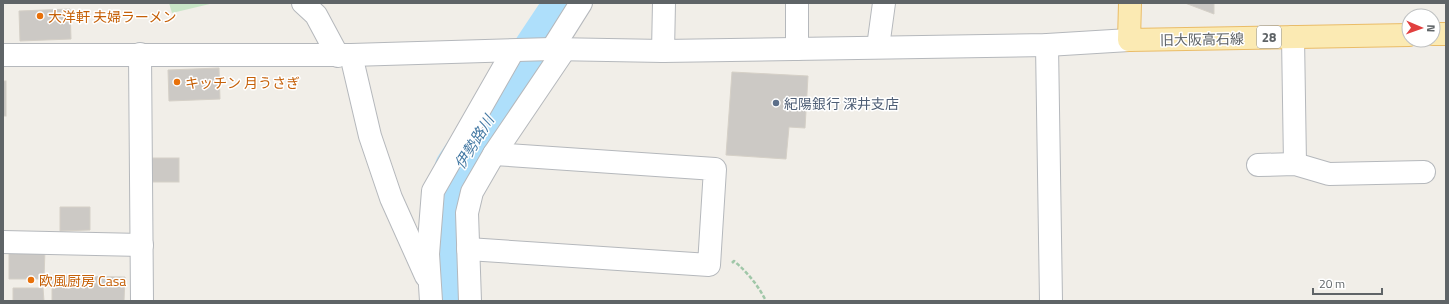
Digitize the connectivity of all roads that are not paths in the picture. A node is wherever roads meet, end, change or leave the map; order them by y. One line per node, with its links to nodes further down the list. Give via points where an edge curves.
1 (303, 3): 18 (street, via 316,15)
2 (581, 3): 12 (street)
3 (664, 3): 15 (street)
4 (797, 3): 13 (street)
5 (884, 3): 11 (street)
6 (1130, 3): 9 (main road)
7 (1401, 35): 8 (main road, 旧大阪高石線 / 28)
8 (1293, 37): 9 (main road, 旧大阪高石線 / 28); 20 (street)
9 (1129, 40): 10 (street)
10 (1047, 45): 11 (street); 29 (street)
11 (878, 47): 13 (street)
12 (555, 49): 14 (street); 15 (street); 19 (street)
13 (797, 49): 15 (street)
14 (517, 50): 18 (street); 26 (street, via 433,190 428,254)
15 (663, 51)
16 (140, 54): 17 (street); 18 (street); 24 (street)
17 (3, 55)
18 (344, 55): 26 (street, via 391,198)
19 (494, 154): 25 (street, via 472,192 467,213); 25 (street, via 715,169 709,265)
20 (1295, 164): 21 (street); 22 (street, via 1329,174)
21 (1258, 165)
22 (1424, 172)
23 (3, 242): 24 (street)
24 (142, 245): 27 (street)
25 (468, 249): 28 (street)
26 (431, 293)
27 (142, 301)
28 (470, 301)
29 (1051, 301)

